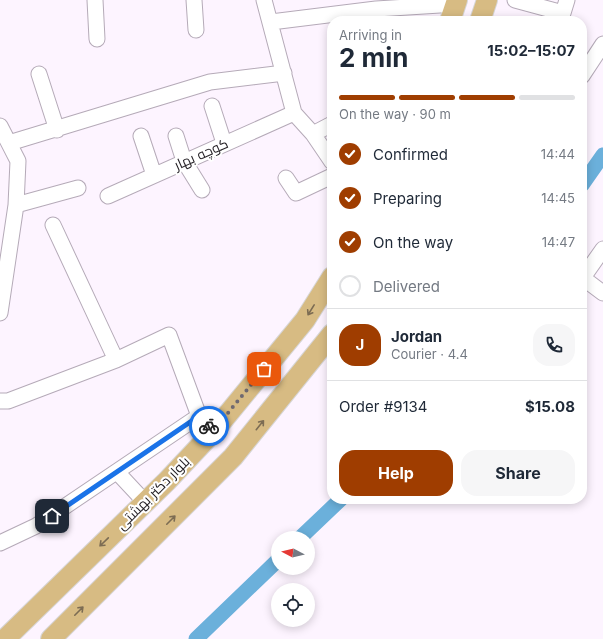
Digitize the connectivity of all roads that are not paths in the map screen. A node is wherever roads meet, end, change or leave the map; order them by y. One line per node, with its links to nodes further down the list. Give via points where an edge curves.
1 (95, 0): 12 (street)
2 (194, 0): 11 (street)
3 (264, 0): 10 (street)
4 (487, 0): 9 (main road)
5 (515, 0): 6 (street, via 562,13)
6 (567, 0)
7 (376, 4): 8 (street); 10 (street)
8 (454, 8)
9 (482, 16)
10 (271, 22): 15 (street)
11 (196, 30)
12 (97, 39)
13 (603, 44): 14 (street)
14 (587, 68)
15 (284, 73): 18 (street); 21 (street, via 210,82)
16 (39, 74): 21 (street)
17 (212, 106): 26 (street)
18 (294, 113): 22 (street); 26 (street, کوچه بهار)
19 (0, 126): 25 (street)
20 (327, 127): 22 (street)
21 (57, 130): 25 (street)
22 (314, 134): 27 (street)
23 (141, 136): 29 (street)
24 (176, 136): 28 (street)
25 (9, 143): 35 (street, via 18,161)
26 (224, 143): 28 (street, کوچه بهار)
27 (327, 154)
28 (184, 161): 29 (street, کوچه بهار); 33 (street)
29 (154, 175): 34 (street, کوچه بهار)
30 (286, 178): 31 (street, via 296,193)
31 (327, 178)
32 (78, 188): 35 (street)
33 (202, 190)
34 (108, 196)
35 (16, 206): 42 (street)
36 (53, 225): 44 (street)
37 (603, 249): 38 (street)
38 (587, 272)
39 (587, 281): 41 (street)
40 (327, 285): 47 (main road, بلوار دکتر بهشتی, one-way to 47, via 305,320)
41 (603, 293)
42 (0, 313)
43 (327, 340): 52 (main road, one-way to 43, via 234,458)
44 (116, 360): 45 (street, via 8,401); 46 (street, via 169,335)
45 (0, 401)
46 (199, 416): 47 (street); 48 (street)
47 (214, 430): 49 (main road, بلوار دکتر بهشتی)
48 (117, 472): 49 (street); 50 (street, via 36,526)
49 (145, 502): 51 (main road, بلوار دکتر بهشتی, one-way to 51)
50 (0, 543)
51 (5, 639)
52 (51, 639)

